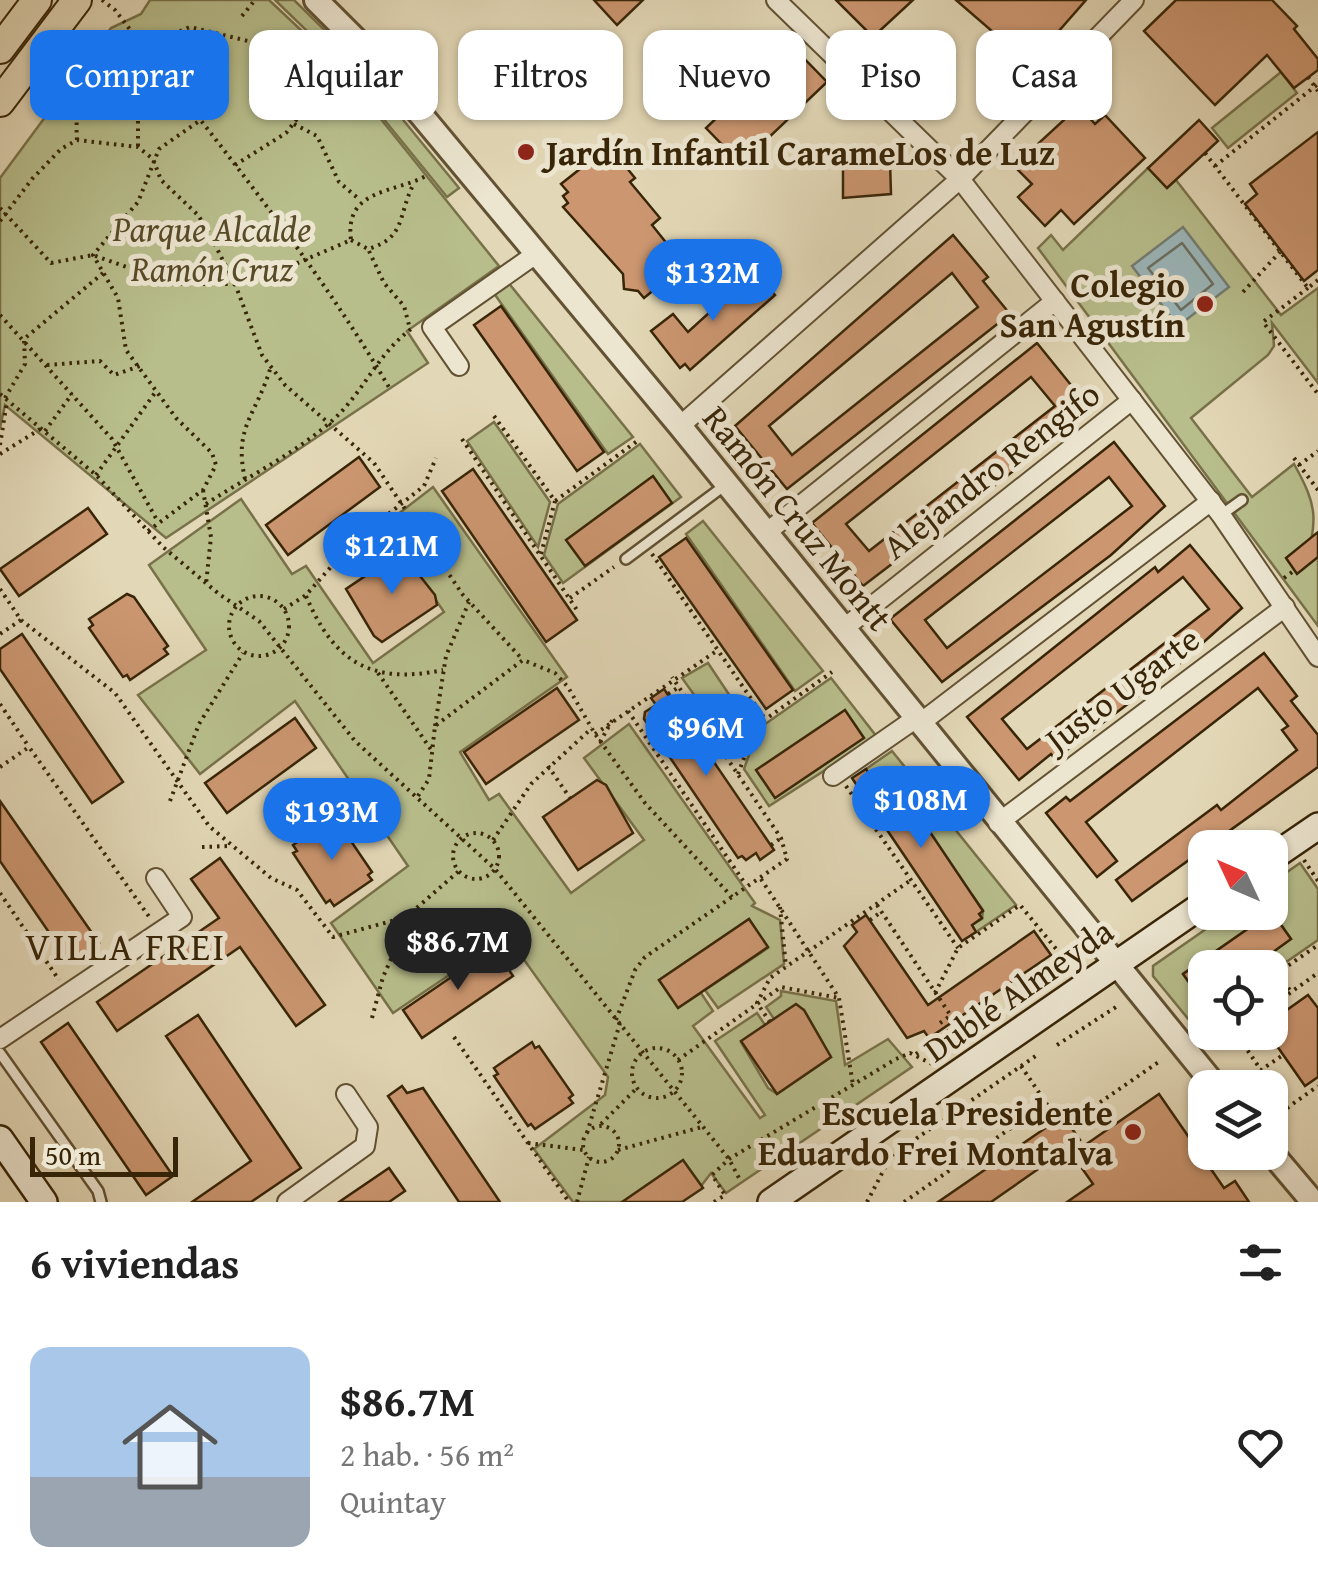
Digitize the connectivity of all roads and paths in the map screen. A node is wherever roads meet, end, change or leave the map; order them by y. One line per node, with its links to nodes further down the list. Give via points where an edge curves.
1 (37, 0): 12 (main road)
2 (77, 0): 15 (main road)
3 (101, 0): 9 (path)
4 (254, 0): 8 (path)
5 (316, 0): 38 (street, Ramón Cruz Montt, via 372,56)
6 (776, 0): 29 (street)
7 (1134, 0): 29 (street)
8 (242, 16)
9 (131, 30)
10 (188, 30): 11 (path)
11 (213, 30)
12 (0, 49)
13 (1308, 77): 14 (path)
14 (1317, 87): 27 (path)
15 (0, 102)
16 (76, 120): 22 (path)
17 (138, 120): 23 (path)
18 (199, 120): 25 (path, via 167,139)
19 (203, 120): 26 (path)
20 (297, 120): 21 (path)
21 (294, 124): 26 (path); 31 (path, via 316,136 338,182)
22 (77, 140): 23 (path); 33 (path, via 32,179)
23 (138, 147): 25 (path)
24 (1205, 153): 27 (path)
25 (153, 159): 39 (path, via 138,202); 43 (path, via 161,180 198,215)
26 (235, 165): 40 (path)
27 (1215, 166): 37 (path)
28 (426, 176): 30 (path)
29 (960, 179): 46 (street); 62 (street)
30 (414, 182): 31 (path, via 375,191); 36 (path, via 400,230)
31 (362, 202): 35 (path, via 351,222)
32 (0, 208): 33 (path)
33 (6, 213): 34 (path); 39 (path, via 51,263)
34 (0, 221)
35 (351, 240): 36 (path); 40 (path)
36 (368, 250): 49 (path, via 404,306 408,330)
37 (1280, 252): 44 (path); 45 (path)
38 (536, 254): 53 (street, via 432,327); 62 (street, Ramón Cruz Montt)
39 (93, 255): 41 (path); 43 (path, via 174,284)
40 (307, 261): 43 (path); 49 (path)
41 (103, 273): 48 (path); 51 (path, via 118,298 126,350)
42 (1318, 280): 44 (path)
43 (235, 284): 52 (path)
44 (1308, 288): 57 (path, via 1262,322)
45 (1243, 292)
46 (1056, 302): 59 (street); 85 (street)
47 (1, 317): 48 (path)
48 (24, 338): 50 (path); 58 (path, via 25,364)
49 (374, 362): 54 (path); 61 (path, via 355,398)
50 (47, 365): 51 (path, via 100,361 114,374); 56 (path)
51 (140, 366): 55 (path)
52 (271, 366): 61 (path); 74 (path, via 240,440)
53 (459, 366)
54 (390, 389)
55 (157, 390): 67 (path); 76 (path, via 212,453 216,465)
56 (72, 394): 63 (path); 67 (path)
57 (1318, 394)
58 (4, 397): 63 (path); 66 (path)
59 (1132, 400): 82 (street); 101 (street, Alejandro Rengifo)
60 (494, 416): 79 (path)
61 (330, 422): 74 (path); 80 (path, via 374,463)
62 (680, 426): 75 (street, Ramón Cruz Montt)
63 (44, 429): 69 (path); 73 (path)
64 (640, 439): 79 (path)
65 (462, 440): 88 (path)
66 (0, 445)
67 (117, 447): 73 (path); 83 (path)
68 (1318, 450): 72 (path)
69 (0, 454)
70 (436, 458): 80 (path, via 428,482)
71 (1294, 458): 72 (path)
72 (1299, 466): 77 (path)
73 (96, 475): 84 (path)
74 (245, 478): 81 (path)
75 (727, 484): 85 (street, Ramón Cruz Montt); 89 (lane)
76 (203, 490): 81 (path); 83 (path)
77 (1318, 490)
78 (1242, 500): 82 (lane)
79 (555, 501): 88 (path)
80 (402, 502): 86 (path); 95 (path)
81 (206, 504): 91 (path, via 212,537)
82 (1216, 508): 97 (street); 118 (street)
83 (158, 522): 84 (path)
84 (148, 531): 91 (path)
85 (766, 534): 101 (street, Ramón Cruz Montt)
86 (354, 541): 90 (path); 93 (path)
87 (649, 550): 104 (path)
88 (540, 555): 94 (path)
89 (626, 558): 94 (path)
90 (374, 570)
91 (206, 584): 96 (path)
92 (0, 589): 100 (path)
93 (306, 595): 98 (path); 110 (path, via 334,647)
94 (570, 598): 99 (path)
95 (469, 602): 107 (path); 108 (path)
96 (237, 605): 98 (path, via 260,596); 103 (path); 105 (path, via 228,627)
97 (1285, 607): 106 (street); 132 (street, Justo Ugarte)
98 (284, 609): 103 (path, via 289,629)
99 (579, 613)
100 (21, 620): 102 (path); 128 (path, via 95,673)
101 (842, 629): 118 (street, Ramón Cruz Montt)
102 (0, 634)
103 (280, 647): 105 (path, via 264,656); 129 (path, via 356,741)
104 (718, 650): 111 (path); 117 (path)
105 (243, 652): 128 (path, via 199,724)
106 (1318, 657)
107 (523, 660): 119 (path); 120 (path, via 555,673)
108 (442, 670): 110 (path); 119 (path)
109 (832, 672): 117 (path)
110 (378, 674): 123 (path)
111 (673, 679): 112 (path); 115 (path)
112 (679, 687): 113 (path); 126 (path)
113 (668, 694)
114 (0, 704): 122 (path)
115 (628, 712): 116 (path); 146 (path)
116 (613, 720): 120 (path); 121 (path)
117 (765, 720): 126 (path, via 756,726)
118 (917, 722): 127 (street); 132 (street, Ramón Cruz Montt)
119 (434, 726): 123 (path)
120 (593, 731): 121 (path); 124 (path)
121 (600, 742): 148 (path, via 645,803)
122 (30, 747): 125 (path); 155 (path)
123 (432, 751): 129 (path, via 429,779)
124 (548, 766): 130 (path); 136 (path)
125 (0, 767)
126 (738, 774): 135 (path)
127 (840, 777): 145 (path)
128 (178, 782): 131 (path); 138 (path)
129 (418, 796): 134 (path)
130 (570, 798)
131 (170, 801)
132 (998, 823): 162 (street, Ramón Cruz Montt)
133 (1318, 826): 140 (main road)
134 (463, 837): 136 (path, via 479,833); 141 (path); 142 (path, via 453,855)
135 (781, 838): 137 (path); 144 (path, via 787,859)
136 (493, 840): 141 (path, via 499,852)
137 (771, 845)
138 (229, 846): 139 (path); 154 (path, via 297,890 333,937)
139 (202, 847)
140 (1288, 847)
141 (495, 869): 142 (path, via 476,878); 177 (path)
142 (459, 871): 154 (path)
143 (156, 878): 155 (street, via 182,917)
144 (760, 878): 146 (path); 150 (path)
145 (911, 880): 149 (path); 157 (path)
146 (747, 887): 148 (path)
147 (0, 893): 169 (path)
148 (732, 897): 177 (path, via 639,963)
149 (876, 905): 151 (path); 152 (path)
150 (780, 907): 160 (path); 164 (path)
151 (867, 912): 152 (path, via 871,920); 160 (path)
152 (881, 912): 170 (path)
153 (1188, 914): 162 (main road, Dublé Almeyda)
154 (410, 916): 176 (path)
155 (160, 932): 169 (street)
156 (959, 936): 157 (path)
157 (952, 940): 159 (path)
158 (1316, 946): 161 (path); 163 (path)
159 (958, 948): 165 (path, via 1020,905); 170 (path)
160 (811, 951): 164 (path); 172 (path)
161 (1318, 954)
162 (1114, 964): 195 (street, Ramón Cruz Montt); 220 (main road, Dublé Almeyda)
163 (1288, 965)
164 (786, 967): 173 (path, via 770,978)
165 (1072, 968)
166 (1318, 973): 168 (path)
167 (1288, 987): 168 (path)
168 (1291, 992): 171 (path)
169 (68, 993): 182 (street)
170 (935, 993): 175 (path)
171 (1288, 994)
172 (839, 998): 173 (path, via 781,987); 196 (path)
173 (757, 1003): 178 (path); 191 (path)
174 (1116, 1007): 184 (path)
175 (950, 1016): 179 (path); 180 (path)
176 (372, 1018)
177 (618, 1022): 186 (path); 205 (path)
178 (770, 1022)
179 (940, 1022)
180 (957, 1026): 183 (path); 189 (path)
181 (454, 1038): 207 (path)
182 (0, 1039)
183 (967, 1040)
184 (1057, 1045)
185 (1247, 1050): 188 (path, via 1260,1070)
186 (642, 1052): 191 (path, via 659,1048); 198 (path, via 633,1065); 199 (path)
187 (0, 1053): 215 (lane)
188 (1283, 1054)
189 (915, 1055): 193 (path); 196 (path)
190 (1037, 1055): 194 (path)
191 (678, 1060): 199 (path, via 682,1077)
192 (1160, 1060): 201 (path, via 1064,1129)
193 (932, 1064)
194 (1021, 1066): 201 (path); 221 (path, via 891,1156)
195 (1202, 1070)
196 (853, 1085): 211 (path)
197 (1318, 1086): 202 (path)
198 (636, 1088): 199 (path, via 651,1098); 203 (path)
199 (674, 1092): 204 (path)
200 (346, 1094): 216 (street, via 368,1127 365,1146)
201 (1047, 1103): 222 (path)
202 (1288, 1107)
203 (599, 1126): 205 (path); 209 (path, via 616,1134)
204 (702, 1127): 209 (path); 211 (path)
205 (587, 1133): 208 (path)
206 (0, 1139): 214 (main road)
207 (528, 1143): 208 (path); 217 (path)
208 (584, 1150): 210 (path)
209 (618, 1150): 210 (path, via 605,1161)
210 (589, 1156): 218 (path)
211 (729, 1159): 213 (path); 219 (path, via 712,1175 724,1195)
212 (1287, 1170): 223 (street)
213 (740, 1180)
214 (44, 1202)
215 (101, 1202)
216 (287, 1202)
217 (570, 1202)
218 (577, 1202)
219 (714, 1202)
220 (771, 1202)
221 (867, 1202)
222 (904, 1202)
223 (1313, 1202)

